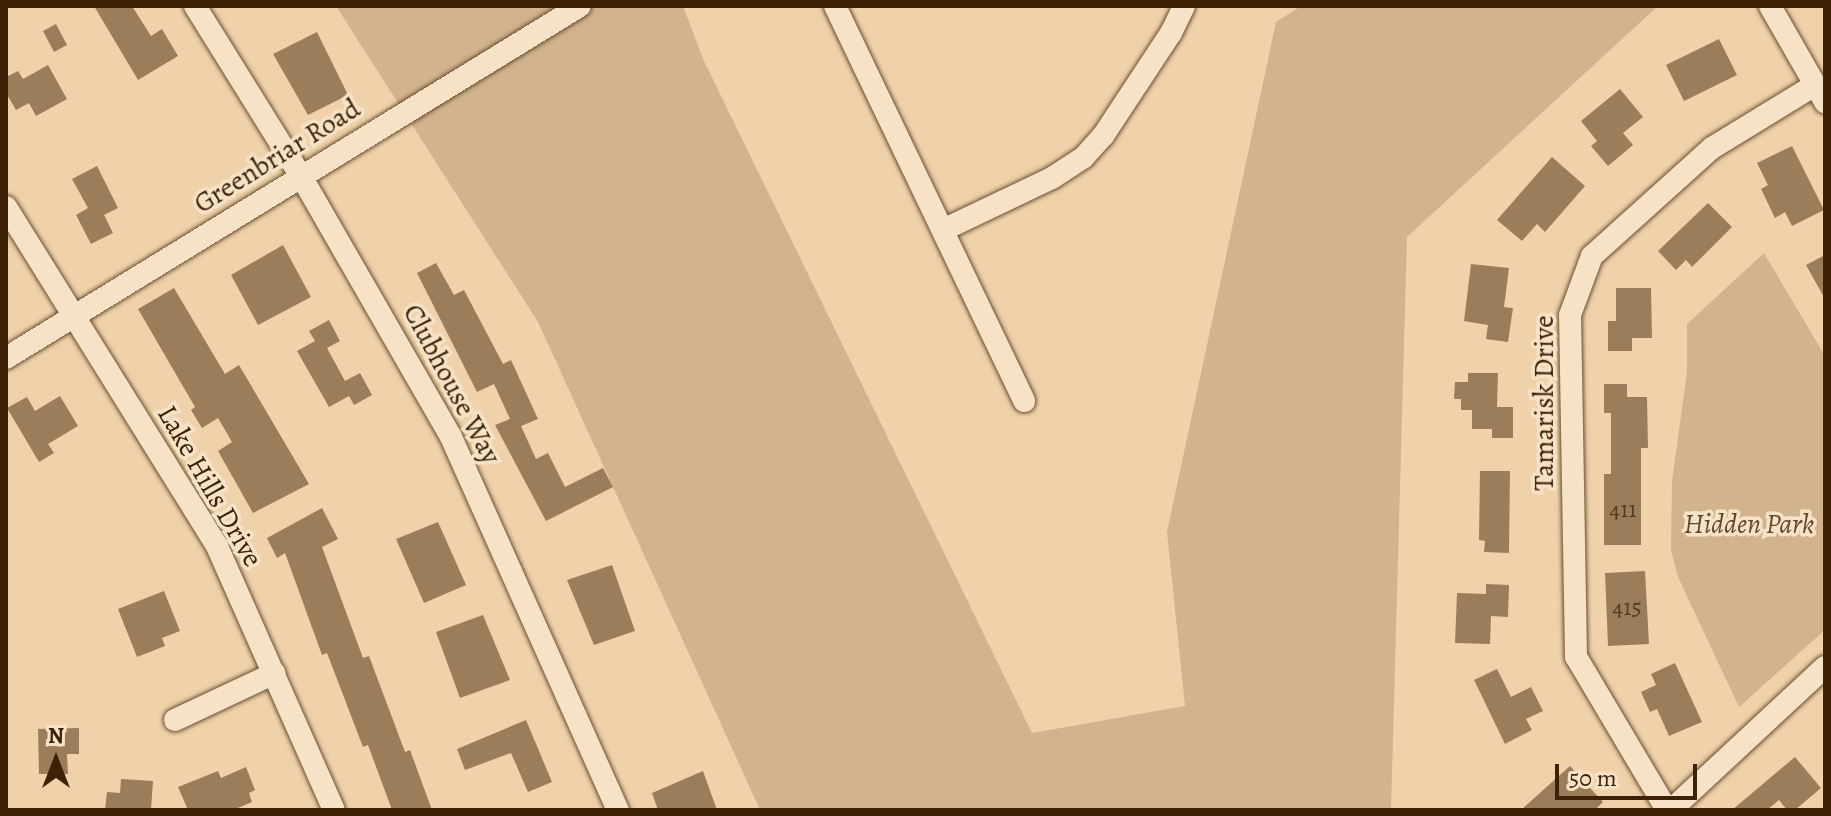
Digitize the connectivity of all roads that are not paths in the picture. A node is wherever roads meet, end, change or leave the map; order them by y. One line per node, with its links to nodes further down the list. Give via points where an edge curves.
1 (195, 6): 7 (street, Clubhouse Way)
2 (580, 6): 7 (street, Greenbriar Road)
3 (835, 6): 9 (street)
4 (1184, 6): 9 (street, via 1103,136 1083,158)
5 (1770, 6): 6 (street)
6 (1820, 94): 18 (street, Tamarisk Drive, via 1712,148 1592,256 1570,315 1576,657)
7 (301, 176): 10 (street, Greenbriar Road); 17 (street, Clubhouse Way, via 451,437)
8 (6, 207): 10 (street, Lake Hills Drive)
9 (943, 230): 12 (street)
10 (73, 318): 11 (street, Greenbriar Road); 14 (street, Lake Hills Drive, via 216,544)
11 (6, 358)
12 (1024, 401)
13 (1825, 667): 18 (street)
14 (275, 673): 15 (street); 16 (street, Lake Hills Drive)
15 (175, 720)
16 (334, 810)
17 (618, 810)
18 (1669, 810)

